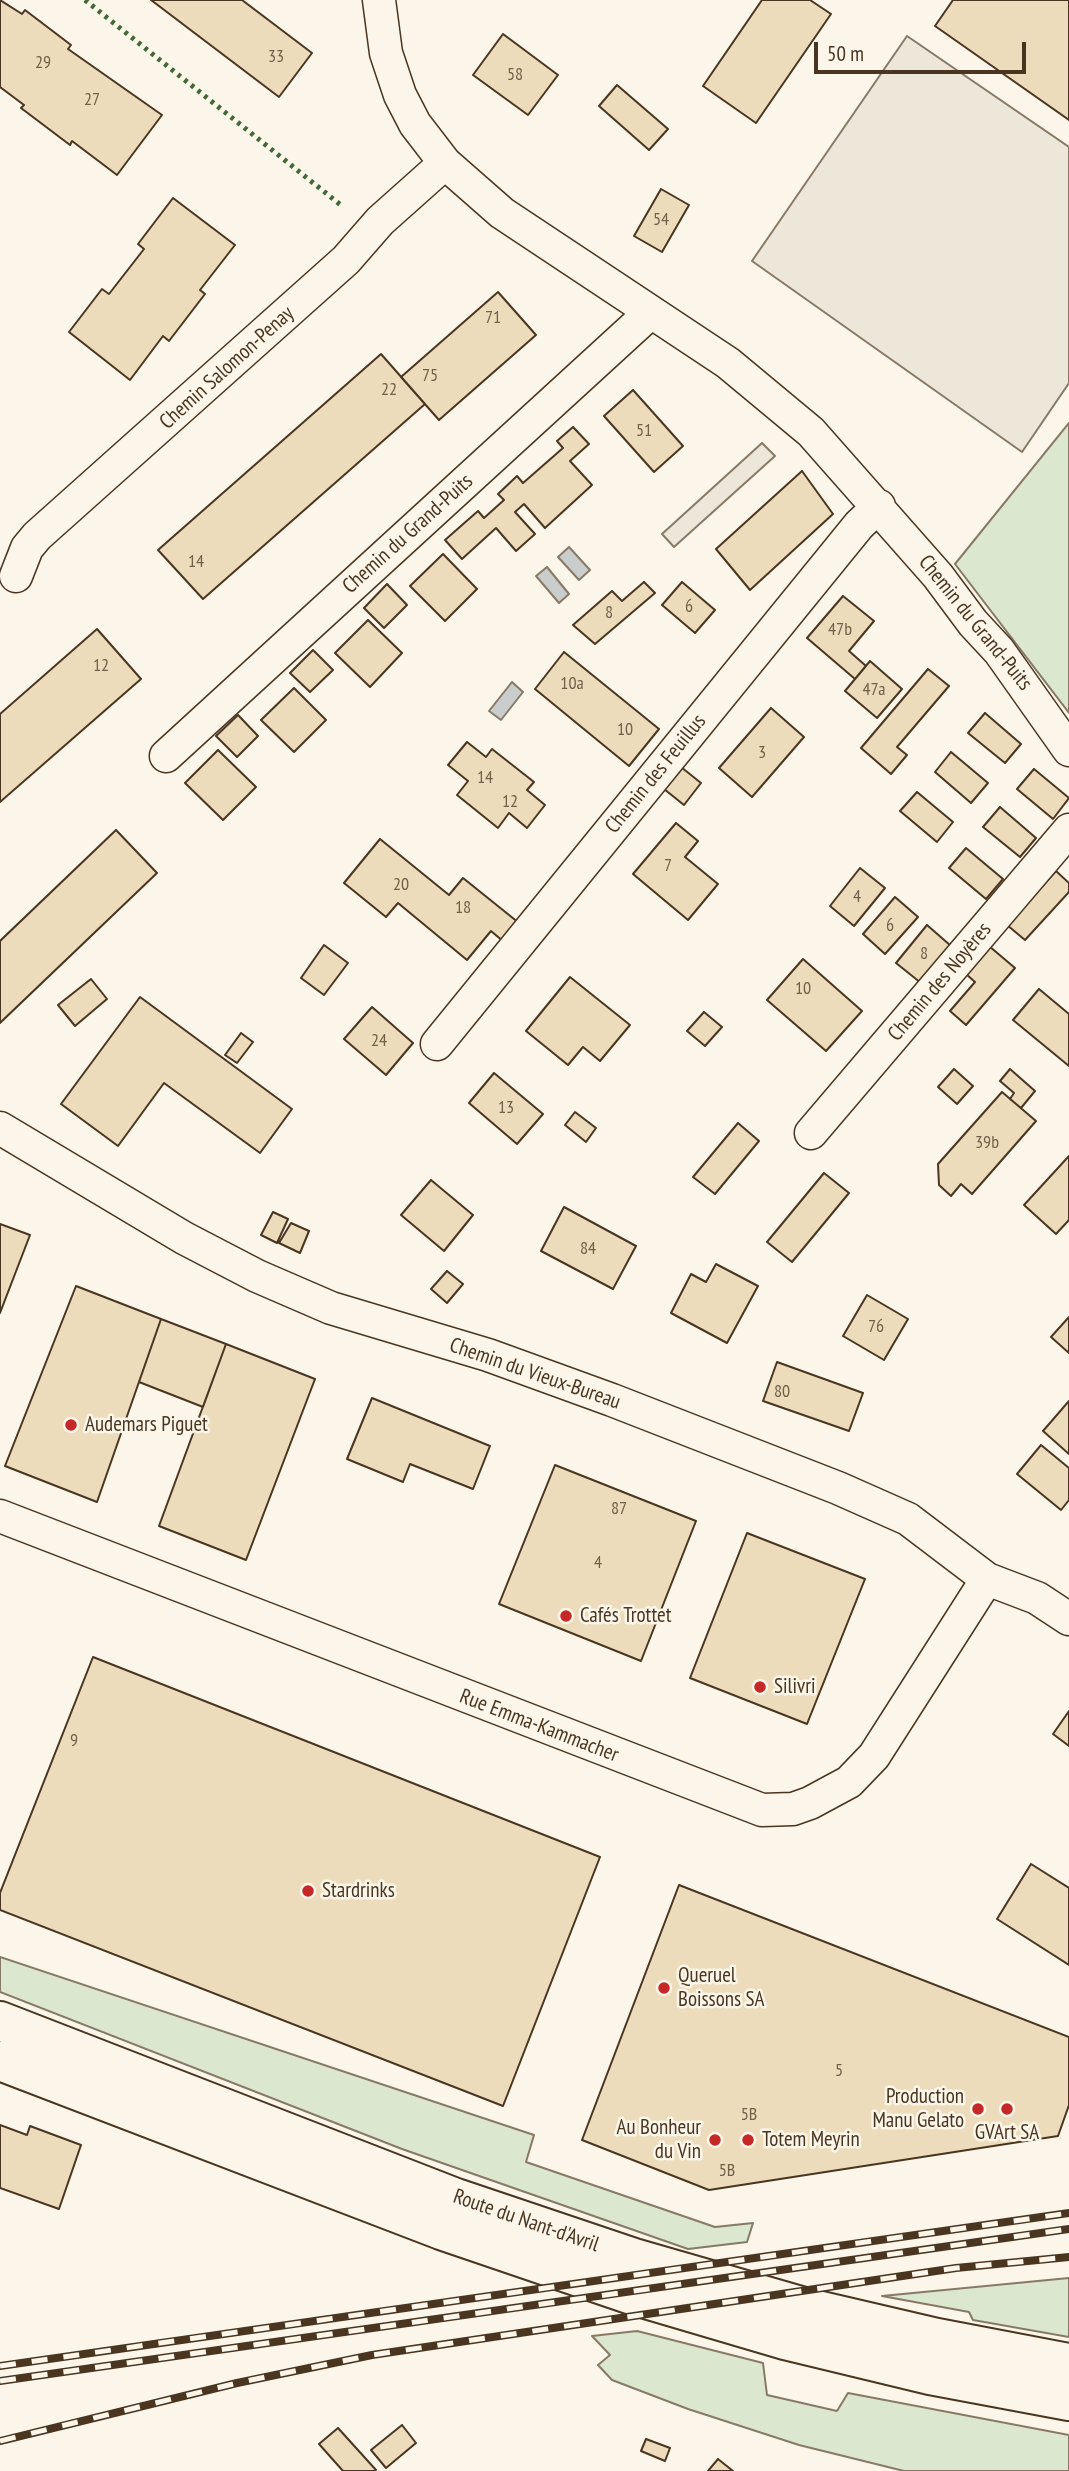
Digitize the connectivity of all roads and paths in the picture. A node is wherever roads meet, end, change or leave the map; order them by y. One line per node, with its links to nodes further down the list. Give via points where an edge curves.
1 (379, 0): 2 (street, Chemin du Grand-Puits, via 386,53 400,95 415,124)
2 (446, 163): 3 (street, Chemin du Grand-Puits, via 502,213); 5 (street, Chemin Salomon-Penay, via 380,222 337,269 37,536)
3 (651, 312): 4 (street, Chemin du Grand-Puits, via 765,391 811,432); 7 (street, Chemin du Grand-Puits)
4 (879, 506): 6 (street, Chemin du Grand-Puits, via 999,651); 9 (street, Chemin des Feuillus)
5 (16, 576)
6 (1069, 750)
7 (166, 756)
8 (1069, 830): 11 (street, Chemin des Noyères)
9 (437, 1044)
10 (0, 1128): 13 (street, Chemin du Vieux-Bureau, via 184,1238 257,1276 331,1308 488,1355 612,1400 838,1488 908,1519)
11 (811, 1133)
12 (0, 1516): 13 (street, Rue Emma-Kammacher, via 762,1810 793,1809 849,1782 874,1756)
13 (987, 1578): 14 (street, Chemin du Vieux-Bureau, via 1037,1598)
14 (1069, 1619)
15 (0, 2021): 17 (main road, Route du Nant-d'Avril, via 456,2198 634,2258 804,2307)
16 (0, 2061): 18 (main road, Route du Nant-d'Avril, via 441,2230 629,2294 785,2340 930,2375)
17 (1069, 2363)
18 (1069, 2401)

